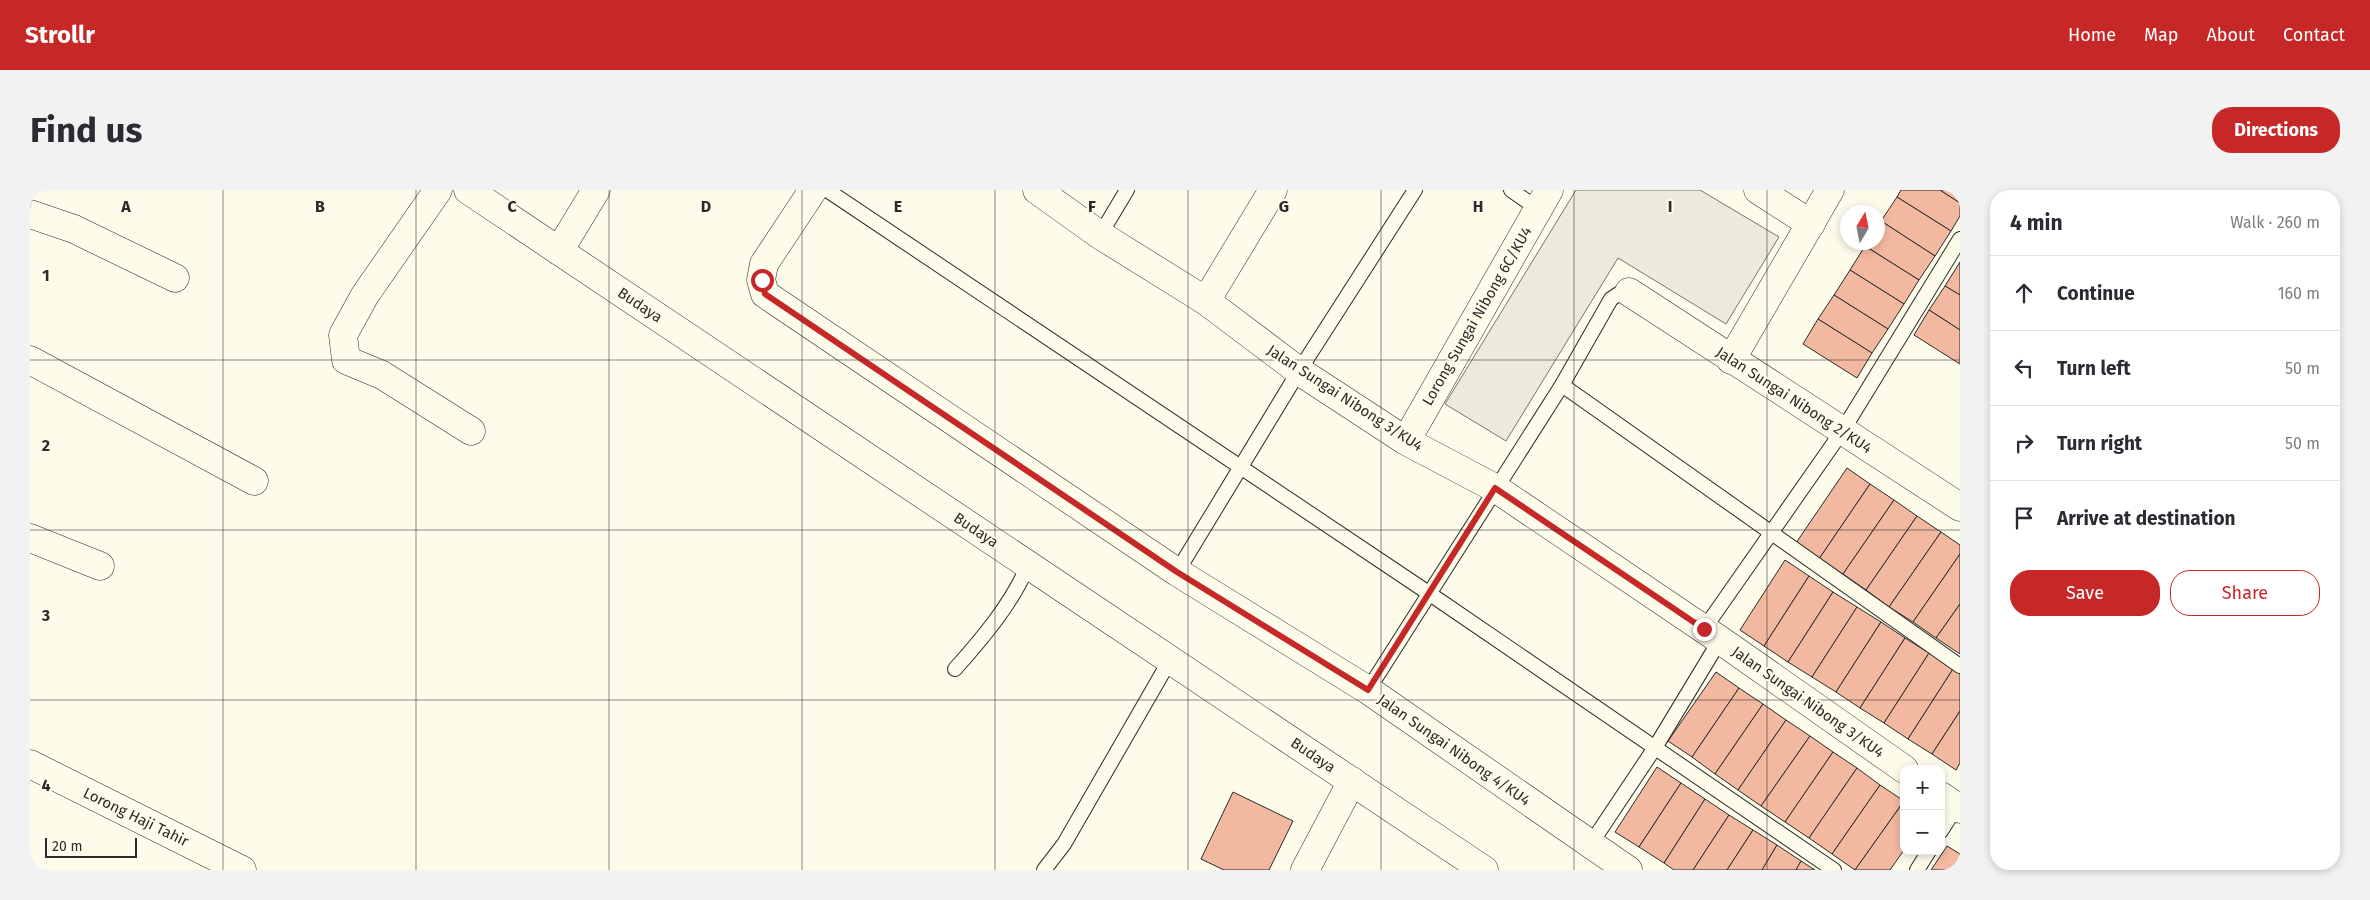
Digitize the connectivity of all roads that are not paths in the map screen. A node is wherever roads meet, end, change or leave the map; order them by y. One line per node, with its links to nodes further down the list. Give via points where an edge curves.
1 (438, 190): 27 (street, via 343,334 346,360 382,375)
2 (468, 190): 18 (street, Budaya)
3 (596, 190): 18 (street)
4 (813, 190): 37 (street, Jalan Sungai Nibong 4/KU4, via 764,264 762,280 765,294)
5 (827, 190): 29 (lane)
6 (1037, 190): 16 (street, Jalan Sungai Nibong 3/KU4)
7 (1127, 190): 16 (lane)
8 (1273, 190): 21 (street)
9 (1415, 190): 24 (lane)
10 (1511, 190): 13 (lane)
11 (1758, 190): 15 (street)
12 (1830, 190): 15 (street)
13 (1544, 199): 28 (street, Lorong Sungai Nibong 6C/KU4)
14 (30, 214): 19 (street, via 74,229)
15 (1811, 224): 23 (street)
16 (1100, 235): 21 (street, Jalan Sungai Nibong 3/KU4)
17 (1960, 238): 26 (lane)
18 (559, 251): 35 (street, Budaya)
19 (175, 278)
20 (1629, 292): 23 (street, Jalan Sungai Nibong 2/KU4); 25 (lane, via 1620,293 1611,300)
21 (1206, 302): 24 (street, Jalan Sungai Nibong 3/KU4)
22 (30, 360): 30 (street)
23 (1731, 360): 26 (street, Jalan Sungai Nibong 2/KU4)
24 (1299, 371): 28 (street, Jalan Sungai Nibong 3/KU4); 29 (lane)
25 (1562, 385): 31 (lane); 33 (lane)
26 (1843, 430): 32 (street, Jalan Sungai Nibong 2/KU4); 33 (lane)
27 (471, 431)
28 (1406, 441): 31 (street, Jalan Sungai Nibong 3/KU4)
29 (1240, 468): 37 (lane); 38 (lane)
30 (254, 481)
31 (1495, 488): 38 (lane); 39 (street, Jalan Sungai Nibong 3/KU4)
32 (1960, 508)
33 (1772, 533): 39 (lane); 41 (lane)
34 (30, 538): 36 (street)
35 (1028, 565): 40 (street, Budaya); 42 (lane, via 1003,610)
36 (100, 566)
37 (1177, 572): 43 (street, Jalan Sungai Nibong 4/KU4)
38 (1430, 594): 43 (lane); 44 (lane)
39 (1712, 635): 44 (lane); 46 (street, Jalan Sungai Nibong 3/KU4)
40 (1170, 660): 47 (street, Budaya); 53 (lane, via 1064,844)
41 (1960, 666)
42 (955, 669)
43 (1368, 690): 50 (street, Jalan Sungai Nibong 4/KU4)
44 (1656, 746): 50 (lane); 57 (lane)
45 (30, 764): 52 (street, Lorong Haji Tahir)
46 (1900, 767)
47 (1352, 781): 54 (street); 55 (street, Budaya)
48 (1955, 803): 49 (lane)
49 (1945, 823)
50 (1590, 845): 56 (street, Jalan Sungai Nibong 4/KU4)
51 (1925, 855): 58 (lane)
52 (242, 870)
53 (1044, 870)
54 (1305, 870)
55 (1484, 870)
56 (1628, 870)
57 (1834, 870)
58 (1916, 870)

